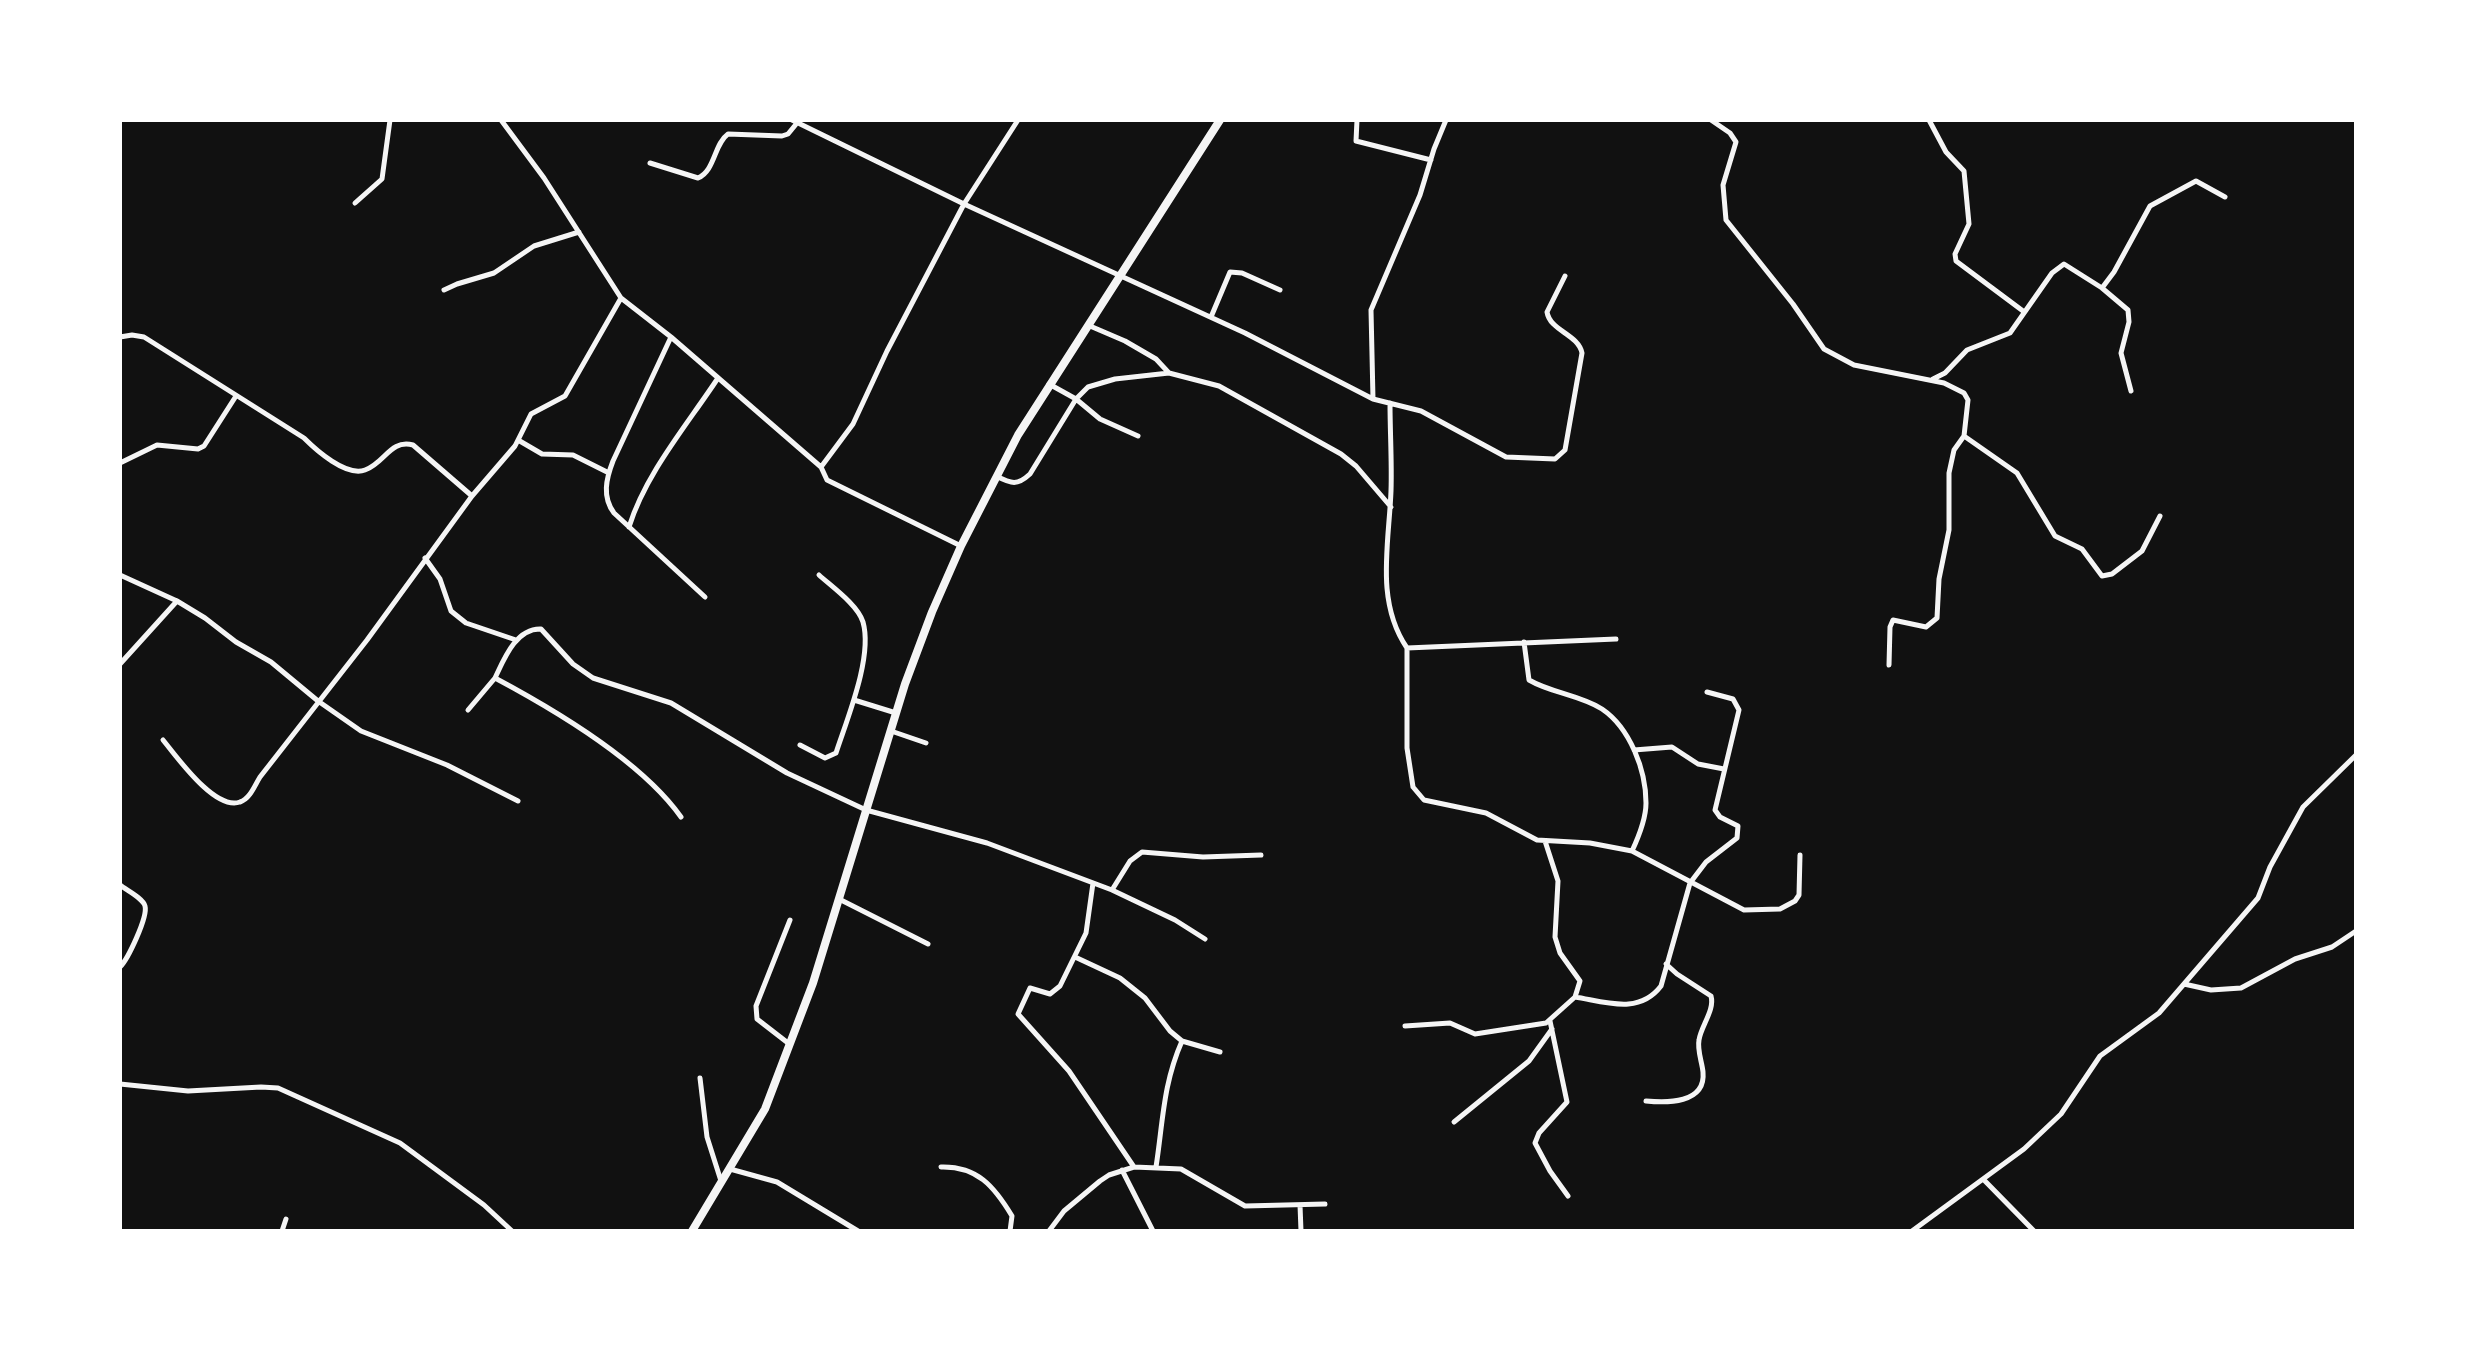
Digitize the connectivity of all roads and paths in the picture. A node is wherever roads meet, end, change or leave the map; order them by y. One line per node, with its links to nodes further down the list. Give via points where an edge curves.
1 (390, 120): 13 (street, via 382,179)
2 (501, 120): 15 (street)
3 (1018, 120): 14 (street)
4 (1220, 120): 16 (main road)
5 (1357, 120): 10 (street, via 1356,141)
6 (1446, 120): 10 (street)
7 (1711, 120): 29 (street, via 1736,141 1723,190 1729,224 1824,349 1854,365)
8 (1929, 120): 22 (street, via 1946,152 1964,171 1970,217 1955,254 1956,261)
9 (795, 121): 11 (street, via 788,134 782,136 728,134 707,171 698,178); 14 (street)
10 (1431, 160): 34 (street, via 1371,310)
11 (650, 163)
12 (2225, 197): 18 (street, via 2196,181 2155,201)
13 (355, 203)
14 (963, 204): 16 (street); 40 (street, via 886,351 853,424)
15 (579, 232): 19 (street, via 534,246 494,273); 21 (street)
16 (1122, 276): 23 (street); 24 (main road)
17 (1566, 276): 35 (street, via 1547,312 1548,318 1580,344 1582,353 1565,450 1559,458 1506,457 1420,411)
18 (2102, 288): 22 (street, via 2064,264 2052,273); 31 (street, via 2128,310 2121,353)
19 (444, 290)
20 (1280, 290): 23 (street, via 1242,273 1230,272)
21 (621, 298): 26 (street); 38 (street, via 565,396 531,414)
22 (2023, 311): 29 (street, via 2008,335 1967,350 1945,374)
23 (1211, 317): 34 (street)
24 (1090, 326): 27 (street, via 1125,340); 30 (main road)
25 (120, 337): 32 (street, via 144,337)
26 (671, 337): 28 (street); 41 (street)
27 (1169, 372): 33 (street, via 1094,384); 44 (street, via 1219,386 1341,454)
28 (718, 378): 40 (street); 46 (street, via 649,482)
29 (1932, 380): 37 (street, via 1953,386 1966,396)
30 (1049, 384): 33 (street); 42 (main road)
31 (2131, 391)
32 (236, 396): 39 (street, via 204,446 198,449 157,445); 43 (street, via 303,438 324,457 354,471 365,471 404,442 413,445)
33 (1076, 399): 36 (street, via 1100,419); 42 (street, via 1030,474 1014,484)
34 (1373, 399): 35 (street)
35 (1390, 403): 44 (street)
36 (1138, 436)
37 (1964, 436): 45 (street, via 2017,473 2055,536 2082,549 2102,576 2112,574 2142,551); 58 (street, via 1954,450 1949,473 1949,530 1939,579 1937,618 1926,627 1893,620)
38 (518, 440): 41 (street, via 542,454 573,455); 43 (street)
39 (120, 464)
40 (821, 467): 47 (street, via 823,475 834,484)
41 (609, 473): 46 (street, via 609,506)
42 (995, 476): 47 (main road)
43 (472, 496): 48 (street)
44 (1390, 507): 56 (street, via 1386,597)
45 (2160, 516)
46 (628, 527): 51 (street)
47 (961, 546): 64 (main road, via 932,612)
48 (425, 558): 54 (street, via 440,579 451,611 466,623); 62 (street)
49 (120, 575): 52 (street)
50 (819, 575): 61 (street, via 862,620 863,651)
51 (705, 597)
52 (177, 601): 57 (street); 62 (street, via 271,662)
53 (1616, 639): 55 (street)
54 (516, 640): 59 (street); 73 (street, via 534,629 544,631 573,664 593,678 670,702 787,772)
55 (1524, 642): 56 (street); 69 (street, via 1529,680 1600,708 1613,719)
56 (1407, 648): 75 (street, via 1407,748 1413,787 1418,795 1432,802 1486,813 1528,837)
57 (120, 664)
58 (1889, 665)
59 (495, 678): 63 (street); 74 (street, via 643,773)
60 (1707, 692): 71 (street, via 1733,699 1739,710)
61 (854, 700): 64 (street); 68 (street, via 834,756 825,758)
62 (318, 701): 66 (street, via 241,802 217,798); 72 (street, via 360,731 438,761)
63 (468, 710)
64 (896, 713): 65 (main road)
65 (891, 731): 67 (street); 73 (main road)
66 (163, 740)
67 (926, 744)
68 (800, 745)
69 (1634, 750): 71 (street, via 1672,747 1698,764); 76 (street, via 1646,801)
70 (2356, 755): 91 (street, via 2303,807 2258,898)
71 (1724, 769): 80 (street, via 1715,810 1720,817 1735,823 1739,832 1734,842 1706,862)
72 (519, 801)
73 (866, 810): 79 (street, via 987,843); 83 (main road)
74 (681, 817)
75 (1545, 841): 76 (street, via 1590,843); 92 (street, via 1558,881 1555,937 1560,953 1580,981)
76 (1632, 851): 80 (street)
77 (1261, 855): 82 (street, via 1203,857 1142,852 1130,861)
78 (1800, 855): 80 (street, via 1799,895 1780,909 1744,910)
79 (1093, 883): 82 (street); 88 (street, via 1086,933)
80 (1690, 883): 89 (street)
81 (120, 885): 90 (street, via 142,901 146,910 133,949)
82 (1112, 890): 86 (street)
83 (839, 899): 87 (street); 97 (main road, via 813,983)
84 (790, 920): 97 (street, via 756,1006 757,1019)
85 (2356, 931): 91 (street, via 2332,947 2295,959 2241,988 2211,990)
86 (1206, 939)
87 (928, 944)
88 (1075, 957): 96 (street, via 1120,978 1145,998); 104 (street, via 1058,991 1047,994 1030,988 1018,1014 1069,1071)
89 (1666, 964): 92 (street, via 1661,986 1637,1004); 101 (street, via 1711,996 1698,1045 1703,1075 1698,1089 1688,1098 1676,1102)
90 (120, 967)
91 (2184, 984): 108 (street, via 2155,1018 2100,1056 2057,1120)
92 (1575, 997): 93 (street)
93 (1550, 1021): 94 (street, via 1475,1034 1450,1023); 95 (street)
94 (1405, 1026)
95 (1552, 1029): 102 (street, via 1529,1061); 110 (street, via 1567,1102 1535,1143)
96 (1182, 1041): 98 (street); 105 (street, via 1170,1068)
97 (788, 1043): 106 (main road, via 765,1108)
98 (1220, 1052)
99 (700, 1078): 109 (street, via 707,1137)
100 (120, 1084): 115 (street, via 188,1092 278,1088 400,1143 484,1205)
101 (1646, 1101)
102 (1454, 1122)
103 (940, 1167): 118 (street, via 958,1167 980,1175 1012,1216)
104 (1134, 1167): 105 (street); 107 (street)
105 (1156, 1167): 111 (street, via 1190,1172 1245,1206)
106 (730, 1169): 109 (main road); 117 (street, via 777,1182)
107 (1122, 1170): 119 (street, via 1100,1181 1064,1211); 120 (street)
108 (1984, 1180): 122 (street); 123 (street)
109 (722, 1182): 116 (main road)
110 (1568, 1196)
111 (1300, 1204): 112 (street); 121 (street)
112 (1325, 1204)
113 (286, 1219): 114 (street)
114 (282, 1231)
115 (512, 1231)
116 (692, 1231)
117 (858, 1231)
118 (1010, 1231)
119 (1049, 1231)
120 (1153, 1231)
121 (1301, 1231)
122 (1912, 1231)
123 (2034, 1231)

